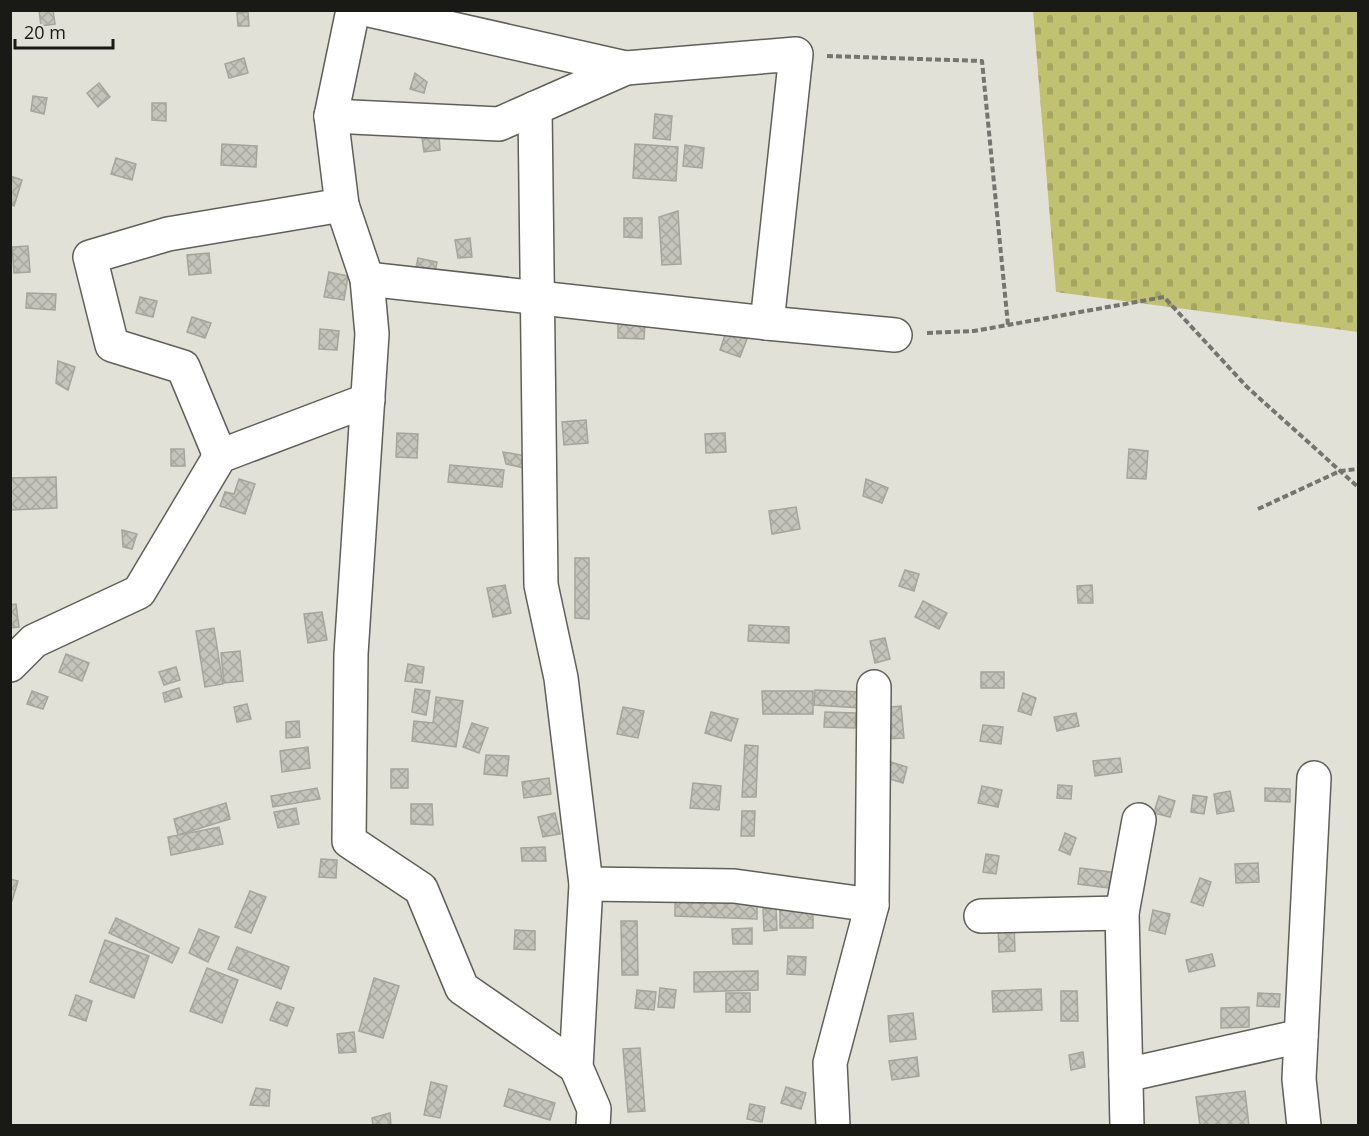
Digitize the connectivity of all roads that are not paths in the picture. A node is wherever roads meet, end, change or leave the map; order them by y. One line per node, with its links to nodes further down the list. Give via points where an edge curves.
1 (353, 10): 5 (street)
2 (369, 10): 3 (street)
3 (626, 68): 4 (street); 9 (street, via 796,54)
4 (535, 108): 5 (street, via 499,124); 8 (street)
5 (331, 116): 6 (street)
6 (342, 205): 7 (street); 12 (street, via 168,234 90,257 112,345 183,367)
7 (367, 279): 8 (street); 11 (street, via 372,334)
8 (537, 298): 9 (street); 17 (street, via 541,585 561,678)
9 (767, 323): 10 (street)
10 (895, 335)
11 (368, 400): 12 (street); 22 (street, via 351,654 349,841 421,889 462,988)
12 (220, 456): 13 (street, via 139,592 34,641)
13 (10, 665)
14 (874, 687): 18 (street)
15 (1314, 778): 21 (street)
16 (1139, 820): 19 (street)
17 (586, 884): 18 (street, via 734,886); 22 (street)
18 (872, 905): 25 (street, via 830,1063)
19 (1122, 914): 20 (street); 23 (street)
20 (981, 916)
21 (1301, 1036): 23 (street); 27 (street, via 1299,1079)
22 (576, 1066): 24 (street, via 594,1109)
23 (1126, 1075): 26 (street)
24 (593, 1125)
25 (833, 1125)
26 (1127, 1125)
27 (1304, 1125)

